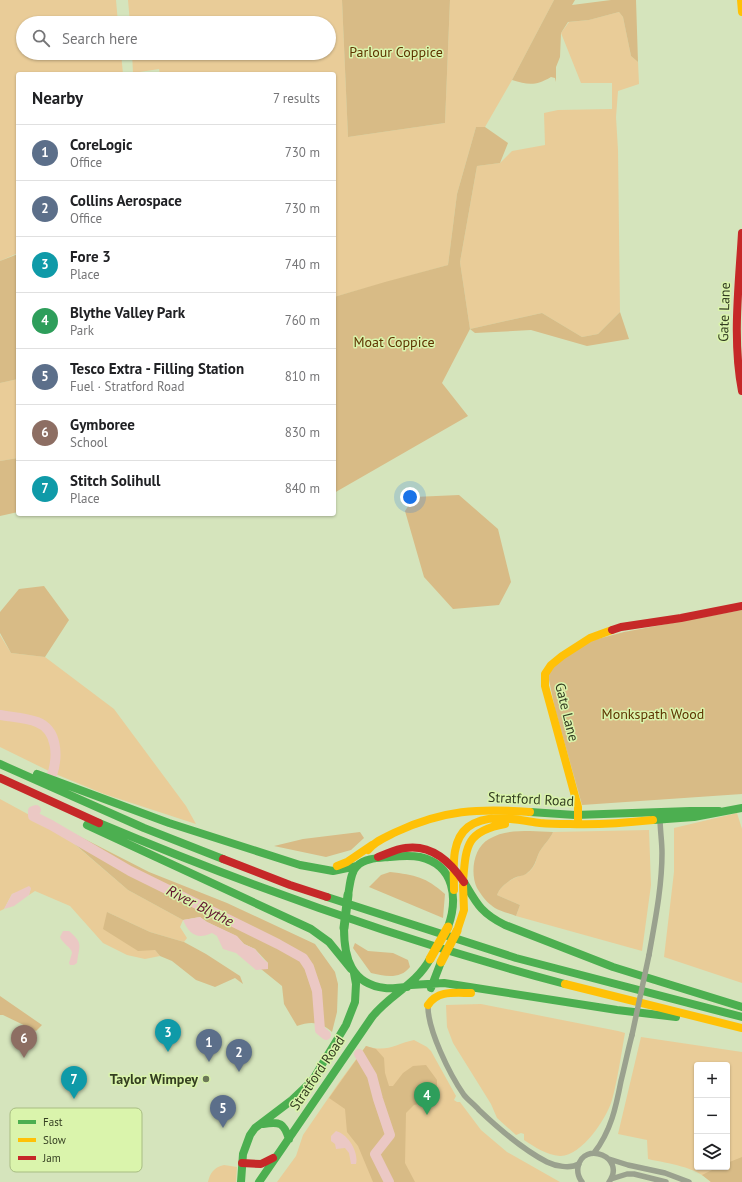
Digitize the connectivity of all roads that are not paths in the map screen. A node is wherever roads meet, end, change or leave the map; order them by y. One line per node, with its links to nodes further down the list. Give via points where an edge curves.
1 (741, 0): 2 (main road)
2 (742, 12)
3 (742, 233): 4 (main road, Gate Lane, via 737,337 738,370)
4 (742, 391)
5 (742, 606): 12 (main road, Gate Lane, via 621,627 590,638 551,665 545,674 545,686 575,795)
6 (0, 760): 18 (main road, via 211,838)
7 (0, 764): 28 (main road, via 144,828 290,886 516,958)
8 (0, 778): 27 (main road, via 143,841 293,900 462,956)
9 (0, 785): 21 (main road, via 311,929 329,942)
10 (742, 808): 11 (main road, Stratford Road, via 697,816)
11 (660, 816): 12 (main road, Stratford Road, via 627,823); 32 (street, bridge, via 662,872 649,955 613,1117)
12 (578, 820): 13 (main road, Stratford Road); 14 (main road, Stratford Road, via 561,815 513,811 456,812 409,826)
13 (543, 823): 17 (main road, Stratford Road, via 492,818 475,823 463,832 458,840); 19 (main road, via 494,825 480,830 467,847)
14 (372, 845): 16 (main road, Stratford Road); 18 (main road, via 346,862)
15 (378, 857): 16 (main road); 17 (main road, via 404,848 421,848 435,853); 20 (main road, via 413,856 427,859 444,873)
16 (358, 865): 18 (main road, via 335,871); 21 (main road, bridge, via 348,895 343,940)
17 (454, 868): 19 (main road); 20 (main road, Stratford Road)
18 (321, 869)
19 (463, 881): 22 (main road, bridge, via 462,922 440,962); 26 (main road, via 478,906 488,916 499,921 622,971)
20 (454, 892): 23 (main road, bridge, via 454,910 448,927 426,967)
21 (352, 971): 23 (main road, via 367,983 379,987); 30 (main road, Stratford Road, via 357,994 355,1007 325,1060 301,1092)
22 (432, 983): 23 (main road); 24 (main road); 25 (main road)
23 (409, 986): 31 (main road, Stratford Road, via 376,1012)
24 (498, 992): 25 (main road, via 438,994); 27 (main road, via 673,1018)
25 (428, 1005): 36 (street, via 438,1046 464,1095 493,1122 548,1162 559,1166)
26 (742, 1007)
27 (691, 1016): 29 (main road)
28 (742, 1017)
29 (742, 1028)
30 (259, 1125): 31 (main road, via 280,1123 285,1128); 35 (main road, Stratford Road, via 252,1131 244,1147)
31 (288, 1139): 33 (main road, Stratford Road)
32 (594, 1153): 34 (street, via 605,1155); 36 (street, via 585,1156)
33 (276, 1156): 35 (main road, via 261,1164); 39 (main road, Stratford Road)
34 (609, 1159): 37 (street, via 613,1168); 42 (street)
35 (242, 1163): 38 (main road, Stratford Road)
36 (579, 1164): 40 (street, via 578,1174)
37 (610, 1180): 41 (street, via 634,1174)
38 (241, 1182)
39 (259, 1182)
40 (582, 1182)
41 (666, 1182)
42 (690, 1182)

